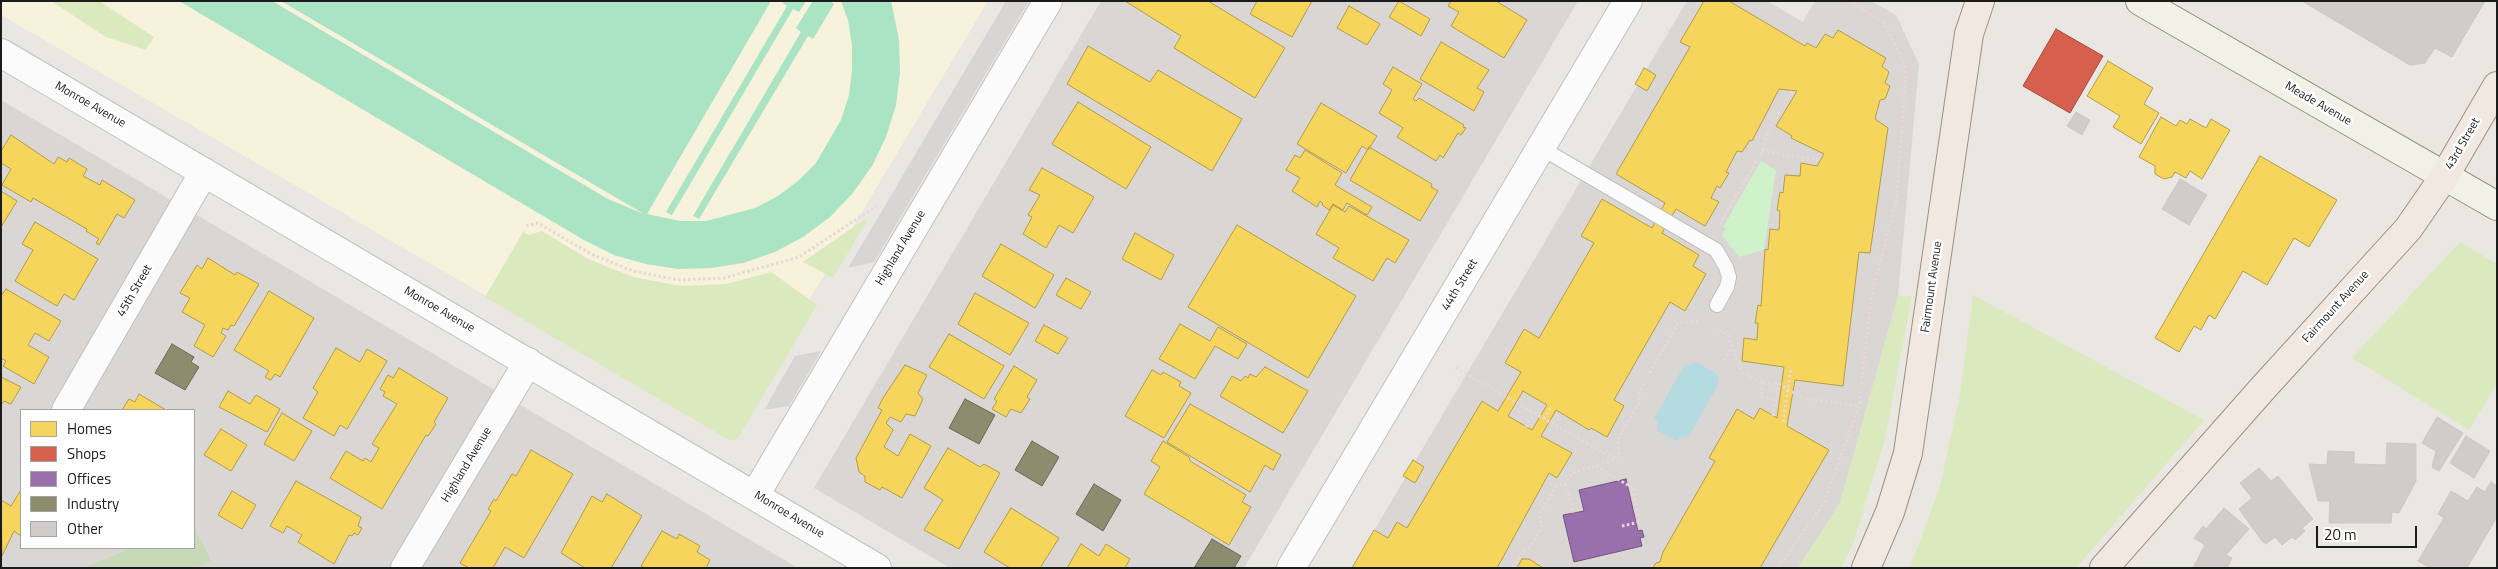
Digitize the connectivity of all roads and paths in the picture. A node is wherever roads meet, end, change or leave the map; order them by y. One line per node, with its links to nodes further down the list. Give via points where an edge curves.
1 (1048, 1): 43 (street, Highland Avenue)
2 (1628, 1): 9 (street, 44th Street)
3 (1850, 1): 30 (path, via 1883,22 1902,58 1906,73 1897,197 1871,298)
4 (1980, 1): 51 (main road, Fairmount Avenue, via 1969,34 1908,453 1890,512)
5 (2140, 1): 13 (main road, Meade Avenue)
6 (1, 53): 12 (street, Monroe Avenue)
7 (2497, 86): 13 (main road, 43rd Street)
8 (1792, 91): 10 (path, via 1768,132)
9 (1541, 148): 17 (lane); 46 (street, 44th Street)
10 (1762, 152): 11 (path); 17 (path)
11 (1820, 160)
12 (204, 172): 23 (street, Monroe Avenue); 32 (street, 45th Street)
13 (2444, 177): 15 (main road, Meade Avenue); 52 (main road, Fairmount Avenue, via 2408,229)
14 (878, 205): 16 (path, via 799,258 724,278 678,280 633,271 591,254 538,223)
15 (2497, 206)
16 (526, 226)
17 (1709, 244): 18 (lane, via 1721,257 1729,277)
18 (1718, 305)
19 (1703, 320): 38 (path, via 1678,323 1639,392 1639,403 1618,439 1619,452)
20 (1714, 327): 21 (path, via 1728,335)
21 (1731, 348): 22 (path); 26 (path, via 1742,373)
22 (1724, 360)
23 (528, 362): 43 (street, Monroe Avenue); 47 (street, Highland Avenue)
24 (1456, 368): 33 (path)
25 (1791, 368): 28 (path)
26 (1763, 382): 27 (path); 29 (path, via 1761,398)
27 (1779, 384): 28 (path); 29 (path)
28 (1788, 390): 30 (path, via 1802,398); 36 (path)
29 (1776, 400): 34 (path)
30 (1859, 406): 50 (path, via 1824,503)
31 (1551, 408): 35 (path)
32 (67, 409)
33 (1534, 413): 35 (path); 37 (path)
34 (1773, 416)
35 (1544, 419): 38 (path)
36 (1783, 422)
37 (1526, 427)
38 (1614, 460): 39 (path)
39 (1595, 466): 40 (path, via 1572,473); 41 (path)
40 (1565, 484): 44 (path); 49 (path, via 1556,486 1539,515 1542,526)
41 (1632, 488): 42 (path); 45 (path, via 1640,522)
42 (1636, 490)
43 (754, 495): 48 (street, Monroe Avenue)
44 (1574, 513)
45 (1622, 526)
46 (1294, 567)
47 (405, 568)
48 (877, 568)
49 (1513, 568)
50 (1778, 568)
51 (1866, 568)
52 (2104, 568)

